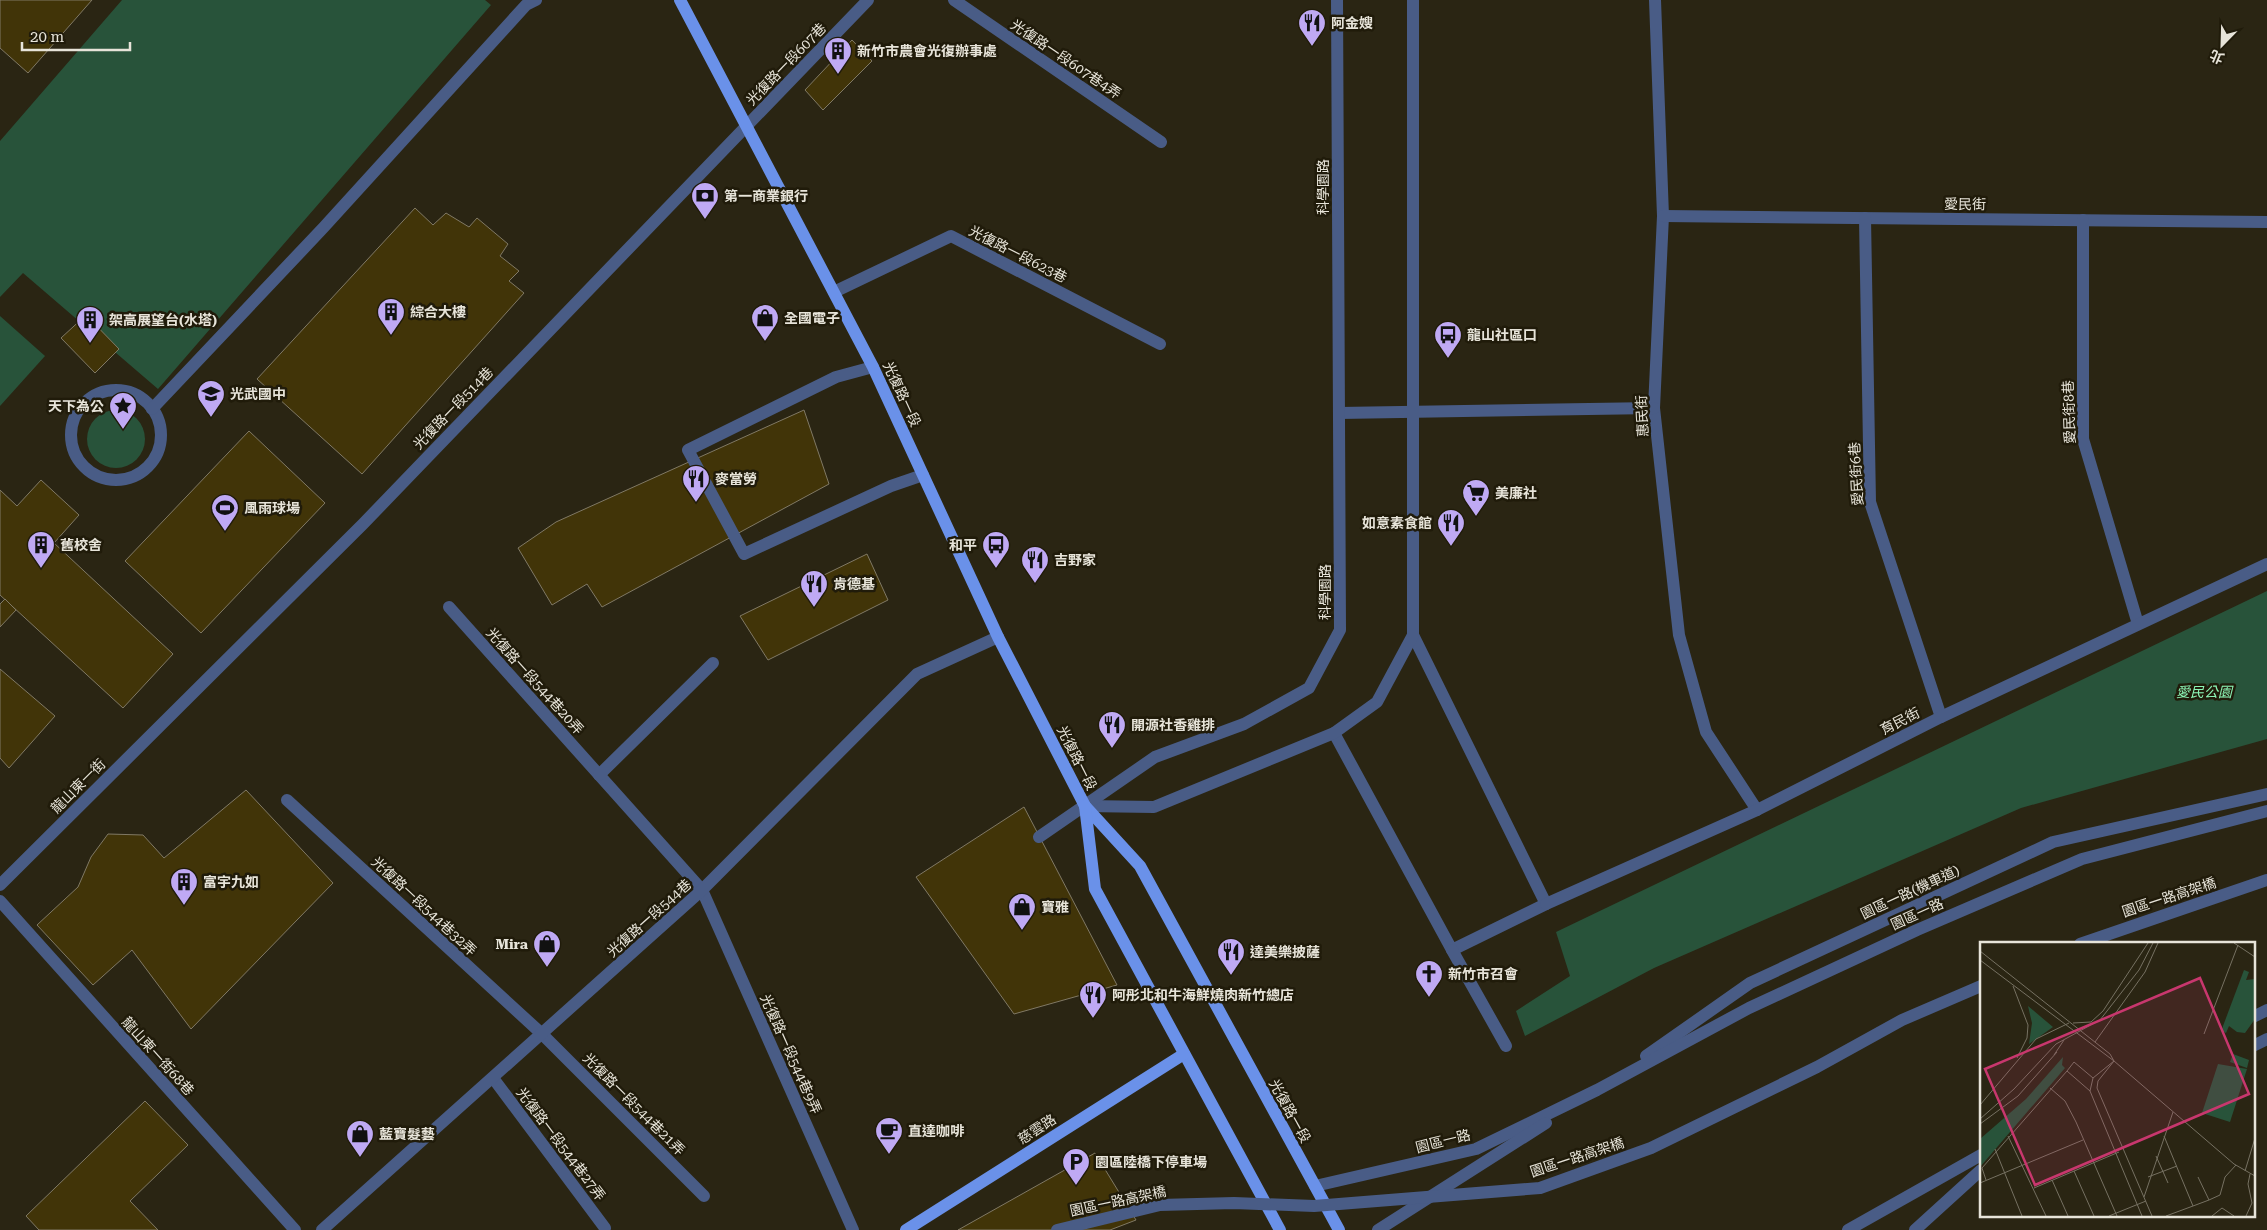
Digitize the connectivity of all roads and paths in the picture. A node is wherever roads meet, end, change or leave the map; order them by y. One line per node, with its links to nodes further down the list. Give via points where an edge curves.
1 (536, 0): 18 (street, via 526,5 324,227)
2 (680, 0): 8 (main road, 光復路一段)
3 (868, 0): 8 (street, 光復路一段607巷)
4 (954, 0): 9 (street, 光復路一段607巷4弄)
5 (1337, 0): 20 (street, 科學園路)
6 (1413, 0): 19 (street)
7 (1654, 0): 10 (street, 惠民街)
8 (747, 126): 14 (main road, 光復路一段); 28 (street, 光復路一段514巷, via 363,524)
9 (1161, 142)
10 (1663, 216): 11 (street, 愛民街); 17 (street, 惠民街)
11 (1866, 218): 12 (street, 愛民街); 29 (street, 愛民街6巷, via 1870,502)
12 (2083, 220): 13 (street, 愛民街); 24 (street, 愛民街8巷, via 2083,438)
13 (2267, 222)
14 (834, 292): 15 (street, 光復路一段623巷, via 951,236); 16 (main road, 光復路一段)
15 (1160, 344)
16 (873, 367): 21 (main road, 光復路一段); 21 (street, via 836,377 688,450 744,554 891,486)
17 (1654, 408): 19 (street); 35 (street, 惠民街, via 1679,635 1706,732)
18 (152, 409): 18 (street, via 130,392 102,392 90,398 73,420 70,435 73,450 81,464 107,480 137,476 150,466 158,453 161,438 159,422)
19 (1414, 412): 20 (street); 25 (street)
20 (1339, 413): 34 (street, 科學園路, via 1340,630 1309,688 1244,724 1155,757)
21 (923, 475): 26 (main road, 光復路一段)
22 (2267, 564): 24 (street, 育民街)
23 (449, 607): 31 (street, 光復路一段544巷20弄)
24 (2138, 624): 29 (street, 育民街)
25 (1414, 635): 30 (street, via 1377,702); 42 (street)
26 (998, 637): 34 (main road, 光復路一段); 40 (street, 光復路一段544巷, via 917,674)
27 (713, 663): 31 (street)
28 (178, 708): 39 (street, 龍山東一街)
29 (1942, 717): 35 (street, 育民街)
30 (1334, 733): 34 (street, via 1154,807); 44 (street)
31 (599, 775): 40 (street, 光復路一段544巷20弄)
32 (2267, 794): 54 (street, 園區一路(機車道), via 2053,842 1750,983)
33 (287, 800): 48 (street, 光復路一段544巷32弄)
34 (1085, 806): 37 (street, 科學園路); 52 (main road, 光復路一段, via 1095,889); 57 (main road, 光復路一段, via 1140,866)
35 (1757, 810): 42 (street, 育民街)
36 (2267, 811): 54 (street, 園區一路, via 2082,859 1917,930 1749,1008)
37 (1039, 837)
38 (2267, 880): 43 (street, 園區一路高架橋)
39 (0, 885)
40 (702, 890): 48 (street, 光復路一段544巷); 62 (street, 光復路一段544巷9弄)
41 (0, 901): 60 (street, 龍山東一街68巷)
42 (1546, 904): 44 (street)
43 (2086, 942)
44 (1452, 950): 50 (street)
45 (1980, 986): 64 (street, 園區一路高架橋, bridge, via 1902,1020 1817,1067 1651,1148 1540,1188 1314,1206 1160,1205)
46 (2267, 1010): 47 (street)
47 (2254, 1016)
48 (542, 1034): 53 (street, 光復路一段544巷); 58 (street, 光復路一段544巷21弄)
49 (2267, 1039): 51 (street)
50 (1506, 1046)
51 (2254, 1046)
52 (1184, 1054): 63 (main road, 慈雲路); 65 (main road, 光復路一段)
53 (493, 1078): 59 (street, 光復路一段544巷27弄); 61 (street, 光復路一段544巷)
54 (1597, 1090): 57 (street, 園區一路, via 1476,1149); 67 (street, 園區一路)
55 (1980, 1156): 68 (street)
56 (1980, 1171): 69 (street)
57 (1314, 1186): 66 (main road, 光復路一段)
58 (704, 1196)
59 (605, 1228)
60 (295, 1230)
61 (322, 1230)
62 (852, 1230)
63 (906, 1230)
64 (1057, 1230)
65 (1280, 1230)
66 (1339, 1230)
67 (1378, 1230)
68 (1848, 1230)
69 (1915, 1230)

